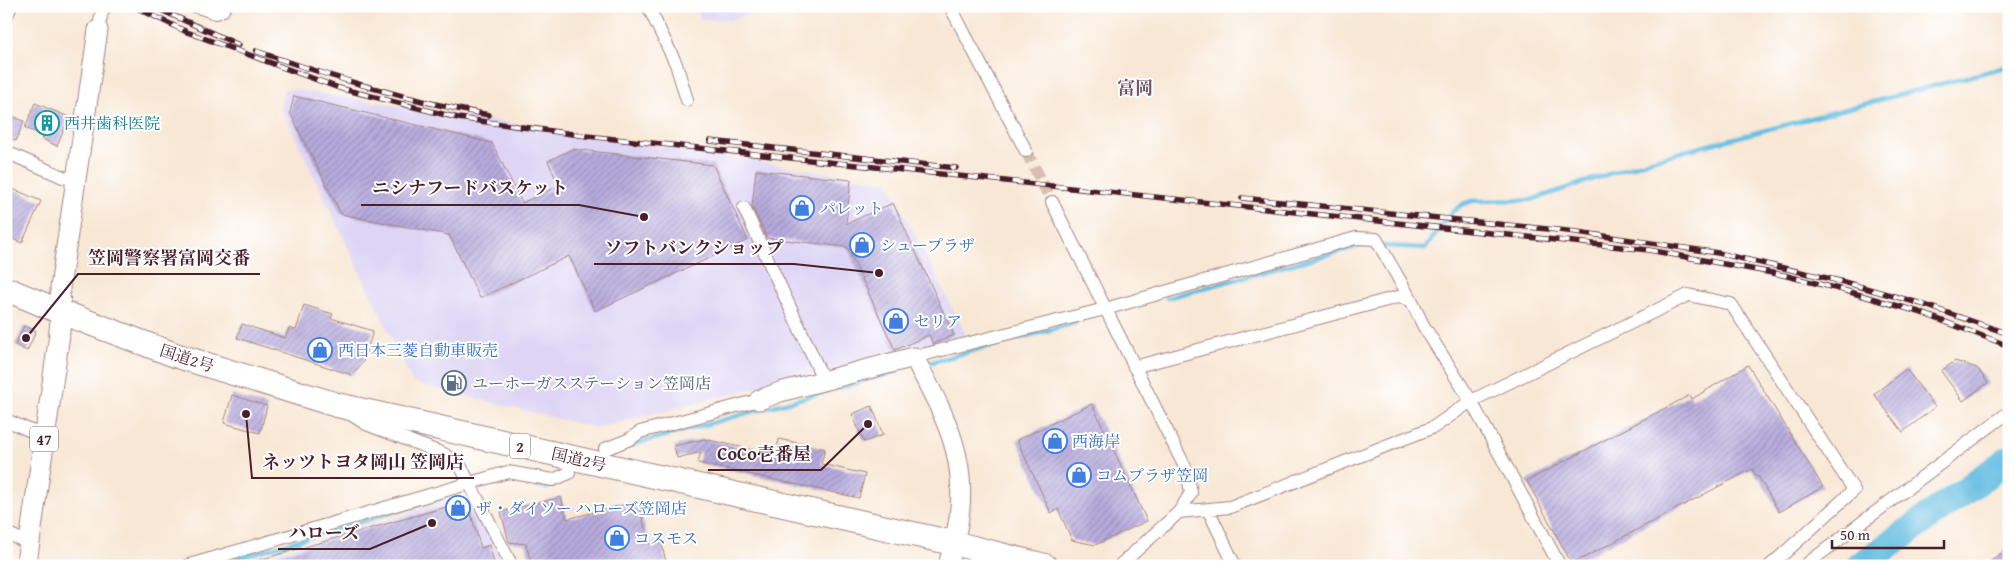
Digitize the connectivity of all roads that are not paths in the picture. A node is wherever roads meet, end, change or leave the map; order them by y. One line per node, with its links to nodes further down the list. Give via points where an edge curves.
1 (11, 6): 7 (street)
2 (195, 6): 3 (street, via 216,13)
3 (226, 6)
4 (648, 6): 8 (street, via 676,64)
5 (950, 6): 9 (street)
6 (100, 13): 11 (street)
7 (6, 17)
8 (687, 100)
9 (1026, 151)
10 (6, 152): 11 (street)
11 (77, 180): 16 (street, via 60,288)
12 (1052, 202): 17 (street)
13 (744, 208): 20 (street)
14 (6, 289): 16 (highway, 国道2号 / 2)
15 (1411, 300): 17 (street, via 1376,239 1356,238); 19 (street, via 1398,297); 22 (street, via 1423,326)
16 (60, 312): 23 (highway, 国道2号 / 2, via 176,355); 26 (main road, 47)
17 (1107, 313): 18 (street); 19 (street)
18 (914, 357): 20 (street); 33 (street, via 943,414 960,465 959,518)
19 (1134, 367): 31 (street, via 1187,471 1191,493)
20 (824, 381): 21 (street)
21 (760, 400): 27 (street, via 640,432)
22 (1471, 401): 30 (street, via 1434,428 1230,507); 42 (street); 43 (street, via 1688,295 1731,304 1854,490)
23 (337, 405): 29 (street, via 366,424 444,454 461,467); 33 (highway, 国道2号 / 2)
24 (2009, 412): 44 (street)
25 (6, 420): 26 (street, via 31,432)
26 (45, 434): 34 (main road, 47)
27 (605, 449)
28 (569, 473): 29 (street, via 553,480 508,472)
29 (471, 487): 36 (street); 37 (street)
30 (1208, 509): 31 (street); 41 (street)
31 (1179, 512): 40 (street)
32 (6, 532): 34 (street)
33 (953, 542): 38 (street); 39 (highway, 国道2号 / 2)
34 (29, 543): 35 (main road, 47)
35 (26, 566)
36 (186, 566)
37 (512, 566)
38 (948, 566)
39 (1045, 566)
40 (1119, 566)
41 (1235, 566)
42 (1560, 566)
43 (1770, 566)
44 (1804, 566)

